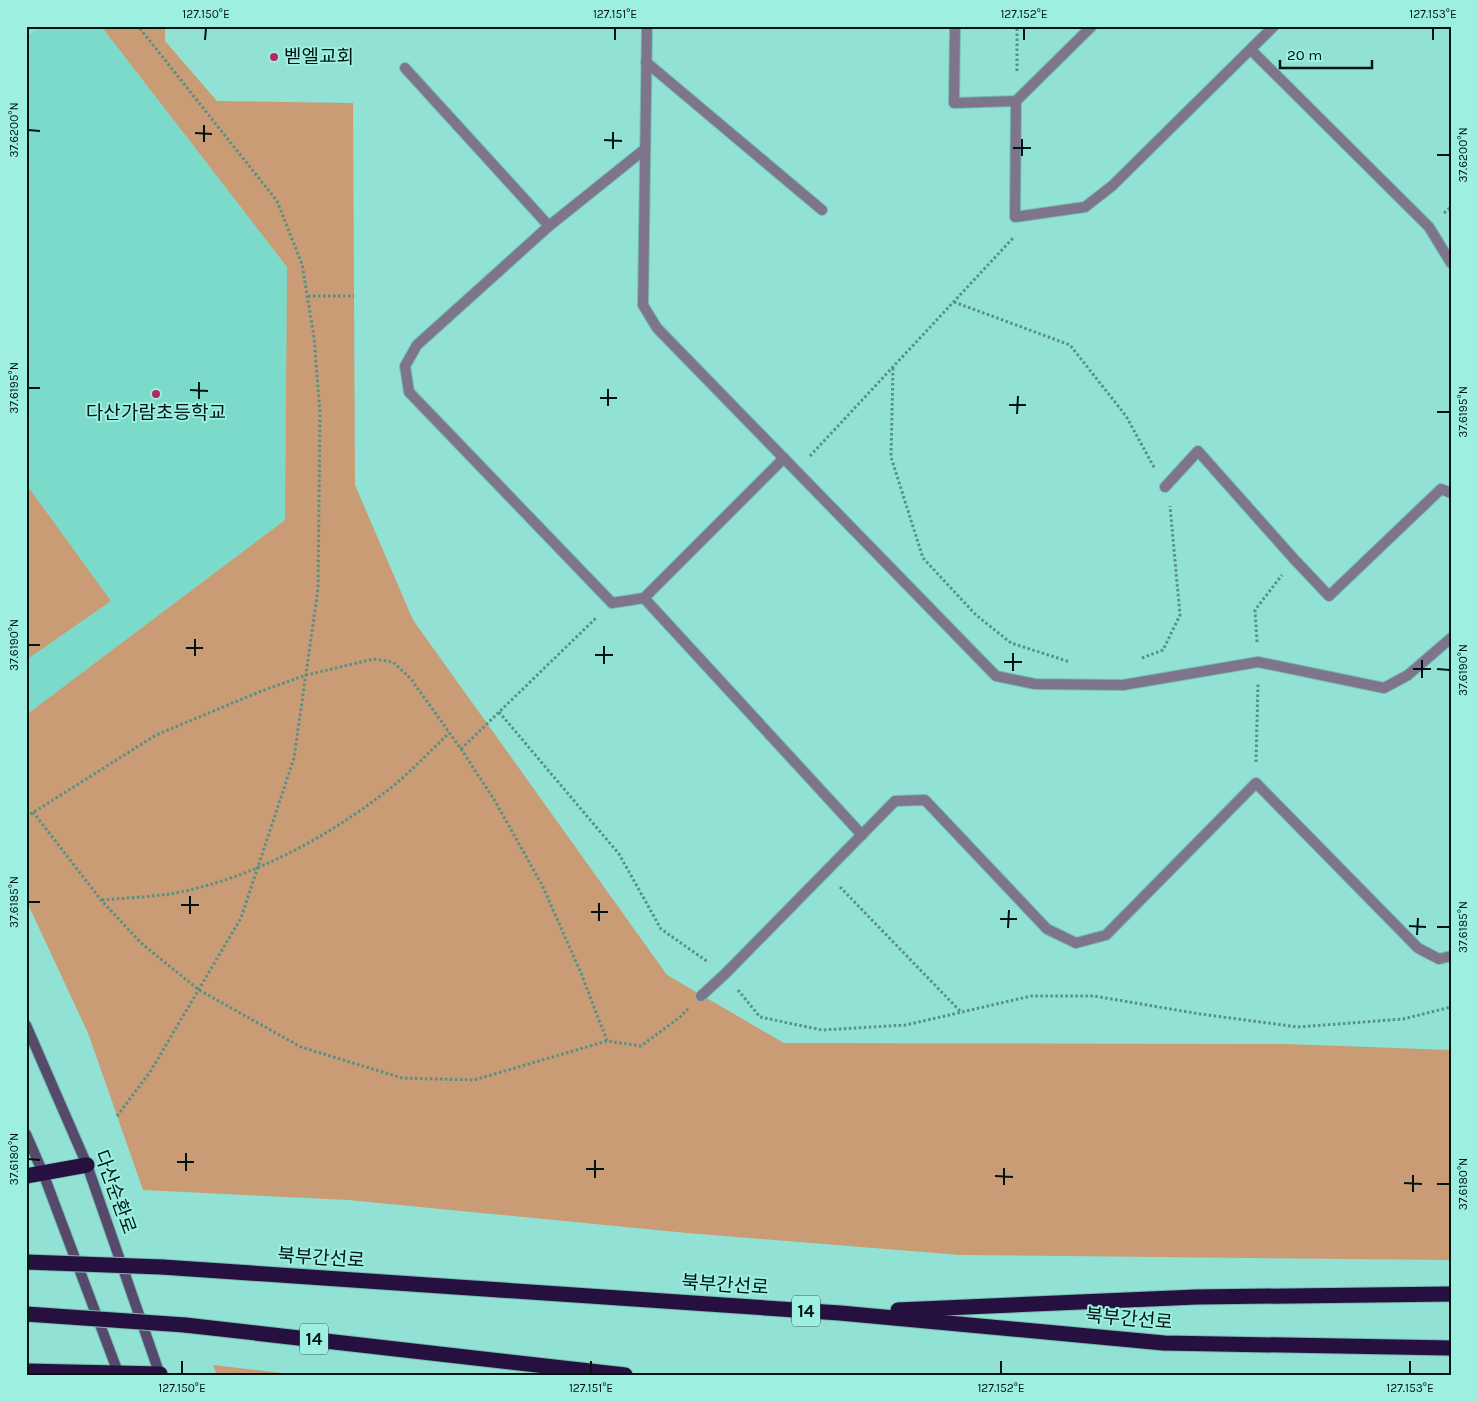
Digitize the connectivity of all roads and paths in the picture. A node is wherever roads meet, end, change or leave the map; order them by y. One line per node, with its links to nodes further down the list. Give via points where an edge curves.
1 (138, 26): 16 (path, via 277,200 302,264)
2 (647, 26): 8 (lane)
3 (955, 26): 10 (lane, via 954,103)
4 (1017, 26): 10 (path)
5 (1092, 26): 10 (lane)
6 (1274, 26): 7 (lane)
7 (1251, 50): 13 (lane, via 1112,186 1085,207); 15 (lane, via 1429,227)
8 (646, 62): 11 (lane); 12 (lane)
9 (404, 68): 14 (lane)
10 (1016, 101): 13 (lane)
11 (645, 149): 14 (lane); 20 (lane, via 643,305 657,328)
12 (822, 210)
13 (1015, 216): 18 (path, via 1014,237)
14 (549, 226): 26 (lane, via 417,345 405,366 409,392)
15 (1451, 263)
16 (308, 296): 17 (path); 31 (path, via 320,413 318,589)
17 (354, 296)
18 (954, 302): 19 (path); 22 (path, via 1070,345 1126,416)
19 (893, 368): 21 (path); 30 (path, via 891,457 923,558 976,615 1011,644)
20 (784, 458): 21 (lane); 25 (lane)
21 (796, 470): 29 (lane, via 996,676 1036,684 1123,685)
22 (1165, 487): 24 (lane, via 1198,451); 28 (path, via 1169,495 1180,614 1163,650)
23 (1451, 493): 24 (lane, via 1441,489 1329,596)
24 (1294, 559): 29 (path, via 1255,610)
25 (644, 598): 26 (lane); 38 (lane)
26 (612, 603): 32 (path)
27 (1451, 638): 29 (lane, via 1408,675 1384,688)
28 (1137, 660)
29 (1258, 662): 35 (path)
30 (1075, 663)
31 (306, 675): 33 (path, via 374,659 393,662 412,679); 36 (path, via 156,735); 39 (path, via 294,758)
32 (499, 712): 34 (path); 43 (path, via 619,854 661,929)
33 (449, 734): 34 (path); 39 (path, via 389,790 326,833)
34 (461, 749): 49 (path, via 495,801 542,885)
35 (1256, 782): 38 (lane, via 1106,935 1076,942 1047,929 925,800 895,802); 42 (lane, via 1418,948 1439,959)
36 (33, 812): 37 (path); 41 (path)
37 (26, 816)
38 (862, 835): 40 (lane)
39 (258, 868): 41 (path, via 213,884 170,894); 44 (path, via 241,918)
40 (826, 872): 43 (lane); 47 (path)
41 (101, 900): 44 (path, via 141,943)
42 (1451, 956)
43 (725, 974): 45 (lane); 47 (path, via 760,1017 822,1030 906,1025)
44 (198, 990): 49 (path, via 301,1047 402,1078 474,1080); 50 (path, via 150,1072)
45 (701, 996): 49 (path, via 680,1017 641,1046)
46 (1451, 1007): 47 (path, via 1403,1019 1298,1027 1094,996 1031,996)
47 (961, 1012)
48 (26, 1025): 52 (street, 다산순환로)
49 (607, 1041)
50 (117, 1116)
51 (26, 1134): 53 (street)
52 (88, 1165): 53 (highway); 62 (street, 다산순환로)
53 (43, 1173): 54 (highway); 61 (street)
54 (26, 1176)
55 (26, 1262): 57 (highway, 북부간선로 / 14, bridge, via 162,1267)
56 (1451, 1294): 57 (highway, via 1196,1296)
57 (840, 1313): 59 (highway, 북부간선로 / 14, via 1164,1343)
58 (26, 1314): 63 (highway, 14, bridge, via 185,1325)
59 (1451, 1348)
60 (26, 1371): 61 (highway)
61 (118, 1374): 62 (highway)
62 (160, 1374)
63 (625, 1375)

